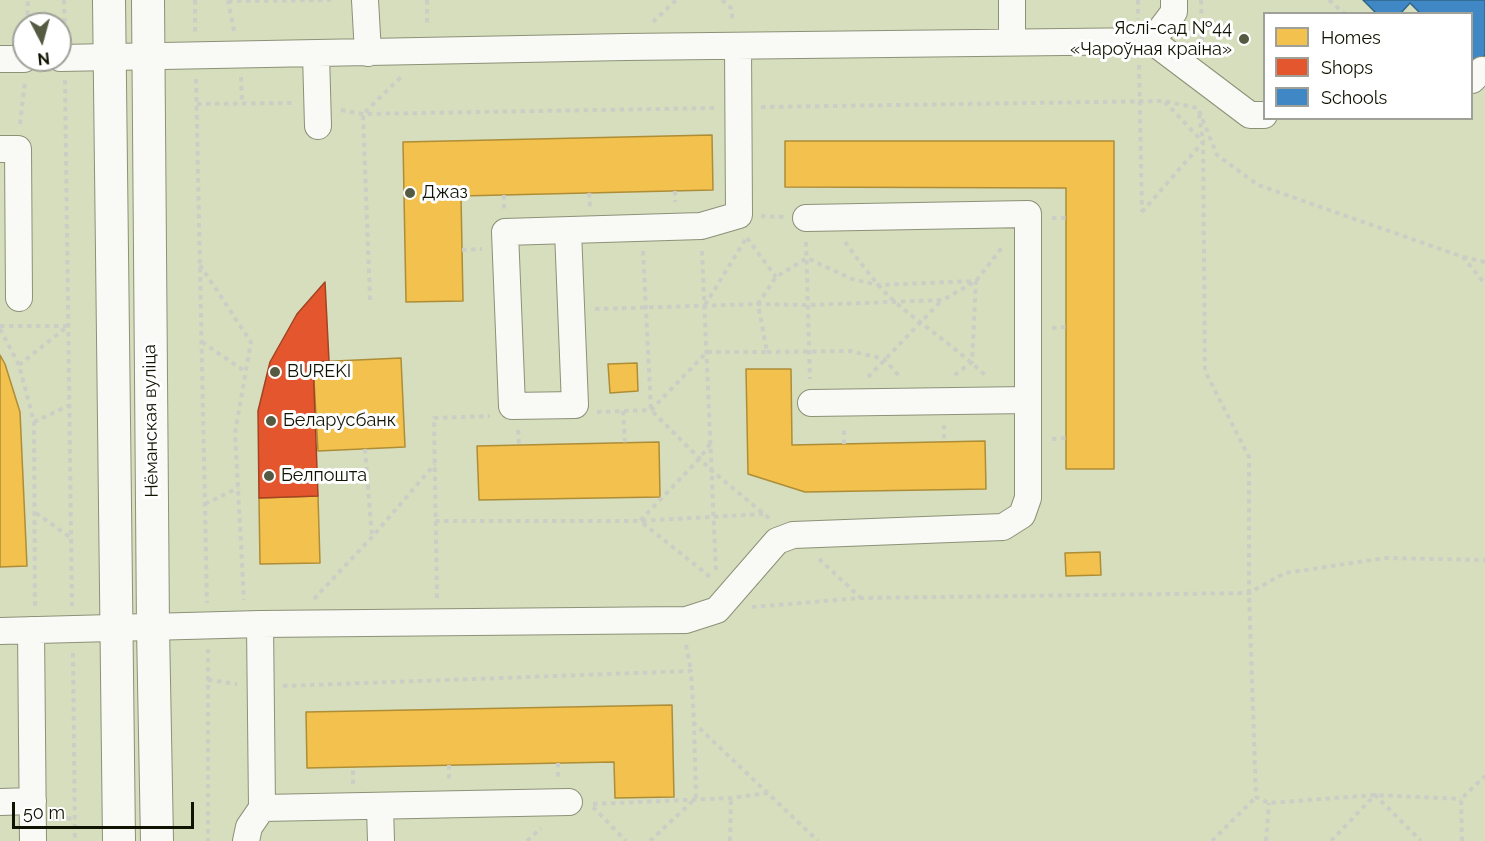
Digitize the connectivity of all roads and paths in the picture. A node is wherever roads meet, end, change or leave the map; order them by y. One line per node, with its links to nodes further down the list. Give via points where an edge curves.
1 (109, 0): 20 (main road, Нёманская вуліца)
2 (148, 0): 21 (main road, Нёманская вуліца)
3 (195, 0): 13 (path)
4 (331, 0): 11 (path)
5 (365, 0): 17 (lane)
6 (1012, 0): 15 (lane)
7 (1138, 0): 14 (path)
8 (1174, 0): 14 (lane, via 1174,12)
9 (1202, 0): 25 (path)
10 (1329, 0): 12 (path)
11 (228, 1)
12 (1343, 12)
13 (195, 39)
14 (1146, 41): 15 (lane); 25 (lane); 27 (path)
15 (1012, 42): 16 (lane)
16 (738, 46): 17 (lane); 29 (lane)
17 (368, 53): 18 (lane)
18 (316, 54): 21 (lane); 33 (lane)
19 (72, 56): 20 (lane)
20 (110, 57): 21 (lane); 97 (main road, Нёманская вуліца)
21 (148, 57): 96 (main road, Нёманская вуліца)
22 (196, 70): 28 (path)
23 (24, 72): 35 (path)
24 (63, 72): 59 (path)
25 (1202, 79): 30 (path); 32 (lane, via 1250,115)
26 (1164, 101): 27 (path); 30 (path); 34 (path)
27 (1140, 102): 29 (path); 34 (path, via 1142,212)
28 (197, 104): 33 (path, via 290,102); 44 (path)
29 (740, 108): 31 (path); 38 (lane)
30 (1198, 108): 34 (path); 41 (path, via 1217,155 1258,185)
31 (363, 114): 33 (path); 50 (path)
32 (1263, 115)
33 (318, 116)
34 (1203, 142): 90 (path, via 1205,370 1249,457)
35 (9, 149): 49 (lane)
36 (815, 218): 38 (path); 42 (path); 48 (path); 69 (lane, via 1028,214)
37 (701, 226): 38 (lane); 39 (lane); 54 (path)
38 (743, 227): 45 (path); 54 (path)
39 (641, 229): 40 (lane); 56 (path)
40 (568, 231): 57 (lane); 57 (lane, via 505,232 512,406 575,405)
41 (1463, 257): 43 (path); 47 (path)
42 (807, 258): 45 (path); 48 (path, via 852,279); 55 (path)
43 (1485, 262)
44 (200, 264): 61 (path); 68 (path, via 251,342)
45 (776, 277): 53 (path)
46 (976, 281): 48 (path); 51 (path); 66 (path)
47 (1485, 284)
48 (878, 285): 52 (path)
49 (19, 298)
50 (370, 300)
51 (943, 300): 52 (path); 58 (path)
52 (895, 302): 55 (path); 58 (path)
53 (758, 304): 54 (path); 55 (path); 64 (path)
54 (704, 305): 56 (path); 63 (path)
55 (808, 305): 62 (path)
56 (646, 308): 57 (path); 73 (path)
57 (572, 310)
58 (921, 322): 65 (path); 66 (path)
59 (69, 326): 60 (path); 67 (path); 72 (path)
60 (0, 327): 67 (path)
61 (201, 341): 68 (path); 82 (path)
62 (809, 351): 64 (path); 65 (path, via 850,351); 71 (path)
63 (706, 352): 64 (path); 73 (path); 77 (path)
64 (767, 352)
65 (884, 359): 70 (path)
66 (972, 362): 70 (path)
67 (19, 365): 75 (path)
68 (246, 372): 81 (path, via 235,433)
69 (1028, 400): 70 (lane); 91 (lane, via 1028,498 1022,515 1003,527 793,535 777,541)
70 (920, 401): 71 (lane)
71 (811, 403)
72 (70, 405): 75 (path); 88 (path)
73 (651, 410): 79 (path)
74 (623, 411): 76 (path)
75 (34, 422): 83 (path)
76 (625, 443)
77 (711, 443): 79 (path); 80 (path)
78 (364, 449): 87 (path)
79 (699, 459): 80 (path); 86 (path)
80 (712, 471): 84 (path); 84 (path, via 764,514)
81 (238, 488): 82 (path); 94 (path)
82 (205, 504): 95 (path)
83 (35, 512): 88 (path); 98 (path)
84 (714, 516): 86 (path); 86 (path, via 716,581)
85 (435, 521): 86 (path); 87 (path, via 436,463); 92 (path)
86 (640, 521)
87 (372, 537): 93 (path)
88 (72, 538): 99 (path)
89 (1485, 560): 90 (path, via 1363,561 1285,573)
90 (1249, 593): 91 (path, via 861,598); 107 (path)
91 (717, 610): 92 (lane, via 686,620)
92 (437, 622): 93 (lane)
93 (291, 623): 94 (lane)
94 (253, 624): 95 (lane); 102 (lane)
95 (207, 626): 96 (lane); 101 (path)
96 (153, 628): 97 (lane); 120 (main road, Нёманская вуліца)
97 (117, 629): 99 (lane); 119 (main road, Нёманская вуліца)
98 (33, 630): 99 (lane); 100 (lane); 111 (lane)
99 (72, 630): 118 (path)
100 (0, 631)
101 (208, 680): 102 (path); 121 (path)
102 (262, 687): 103 (path, via 691,671); 116 (lane)
103 (694, 723): 105 (path); 108 (path)
104 (1485, 776): 110 (path)
105 (768, 793): 109 (path); 127 (path)
106 (1375, 795): 110 (path); 114 (path); 130 (path); 131 (path)
107 (1256, 797): 114 (path); 128 (path)
108 (696, 798): 109 (path); 124 (path, via 591,804); 125 (path)
109 (731, 798): 126 (path)
110 (1461, 800): 132 (path)
111 (33, 801): 112 (lane); 117 (lane)
112 (0, 802)
113 (569, 802): 115 (lane)
114 (1269, 803): 129 (path)
115 (380, 807): 116 (lane); 123 (lane)
116 (262, 808): 122 (lane, via 249,827)
117 (33, 841)
118 (75, 841)
119 (119, 841)
120 (157, 841)
121 (208, 841)
122 (246, 841)
123 (381, 841)
124 (626, 841)
125 (650, 841)
126 (730, 841)
127 (818, 841)
128 (1212, 841)
129 (1266, 841)
130 (1331, 841)
131 (1421, 841)
132 (1462, 841)

